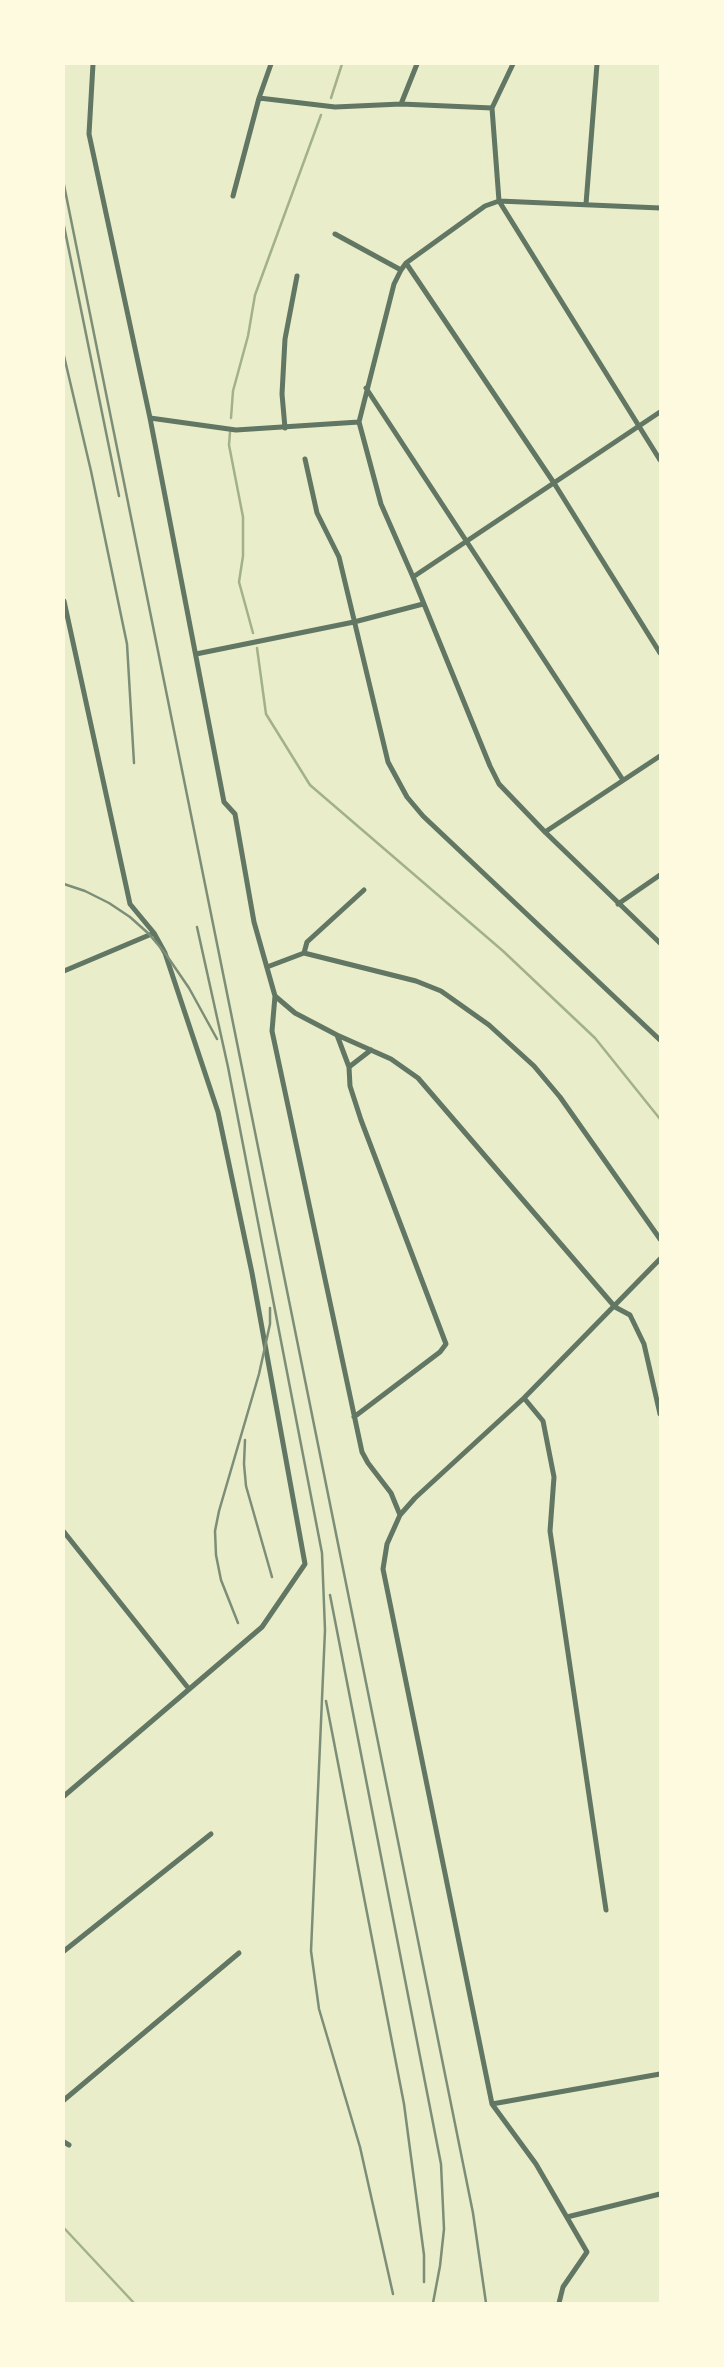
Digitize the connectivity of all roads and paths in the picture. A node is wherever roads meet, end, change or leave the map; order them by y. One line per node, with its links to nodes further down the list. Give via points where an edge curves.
1 (93, 64): 19 (street, via 89,134)
2 (271, 64): 6 (street)
3 (417, 64): 7 (street)
4 (513, 64): 8 (street)
5 (597, 64): 11 (street)
6 (259, 98): 7 (street, via 335,107); 9 (street)
7 (401, 104): 8 (street)
8 (492, 108): 10 (street)
9 (233, 196)
10 (499, 202): 11 (street); 14 (street, via 485,206); 21 (street)
11 (586, 204): 12 (street)
12 (660, 208)
13 (335, 234): 15 (street)
14 (406, 263): 15 (street); 25 (street)
15 (402, 270): 17 (street, via 394,284)
16 (297, 276): 22 (street, via 285,340 282,394)
17 (366, 388): 20 (street); 26 (street)
18 (660, 412): 21 (street)
19 (150, 418): 22 (street, via 236,430); 32 (street)
20 (359, 422): 22 (street); 27 (street, via 381,504)
21 (639, 426): 24 (street); 25 (street)
22 (285, 428)
23 (305, 459): 30 (street, via 317,513 339,557)
24 (660, 460)
25 (554, 483): 26 (street); 31 (street)
26 (467, 540): 27 (street); 34 (street)
27 (413, 577): 29 (street)
28 (64, 601): 39 (street, via 130,904)
29 (423, 604): 30 (street); 35 (street, via 499,784)
30 (354, 622): 32 (street); 46 (street, via 388,762 407,796 423,816)
31 (660, 653)
32 (196, 654): 42 (street, via 224,802 235,814 254,922)
33 (660, 756): 34 (street)
34 (623, 780): 35 (street)
35 (545, 832): 38 (street)
36 (660, 875): 38 (street)
37 (364, 890): 41 (street, via 307,942)
38 (618, 904): 40 (street)
39 (154, 933): 43 (street); 57 (street, via 166,953 218,1112 252,1273 305,1564 262,1626)
40 (660, 943)
41 (304, 953): 42 (street); 49 (street, via 416,981 441,991 489,1025 534,1066 560,1097)
42 (267, 967): 44 (street)
43 (64, 971)
44 (275, 996): 45 (street, via 295,1013); 54 (street, via 272,1031)
45 (337, 1035): 47 (street); 48 (street)
46 (660, 1040)
47 (371, 1050): 48 (street); 51 (street, via 391,1059 418,1078)
48 (349, 1067): 54 (street, via 350,1086 361,1120 446,1344 440,1352)
49 (660, 1239)
50 (660, 1259): 51 (street)
51 (615, 1307): 52 (street); 53 (street, via 630,1315 644,1344)
52 (524, 1398): 55 (street); 60 (street, via 543,1421 554,1477 550,1532)
53 (660, 1414)
54 (354, 1417): 55 (street, via 362,1452 391,1493)
55 (400, 1515): 65 (street, via 387,1544 383,1569)
56 (64, 1532): 57 (street)
57 (189, 1689): 58 (street)
58 (65, 1792)
59 (210, 1834): 61 (street)
60 (606, 1910)
61 (64, 1952)
62 (238, 1953): 64 (street)
63 (660, 2074): 65 (street)
64 (64, 2100)
65 (492, 2104): 67 (street, via 536,2164)
66 (660, 2194): 67 (street)
67 (567, 2217): 68 (street, via 587,2252 563,2286)
68 (559, 2303)

